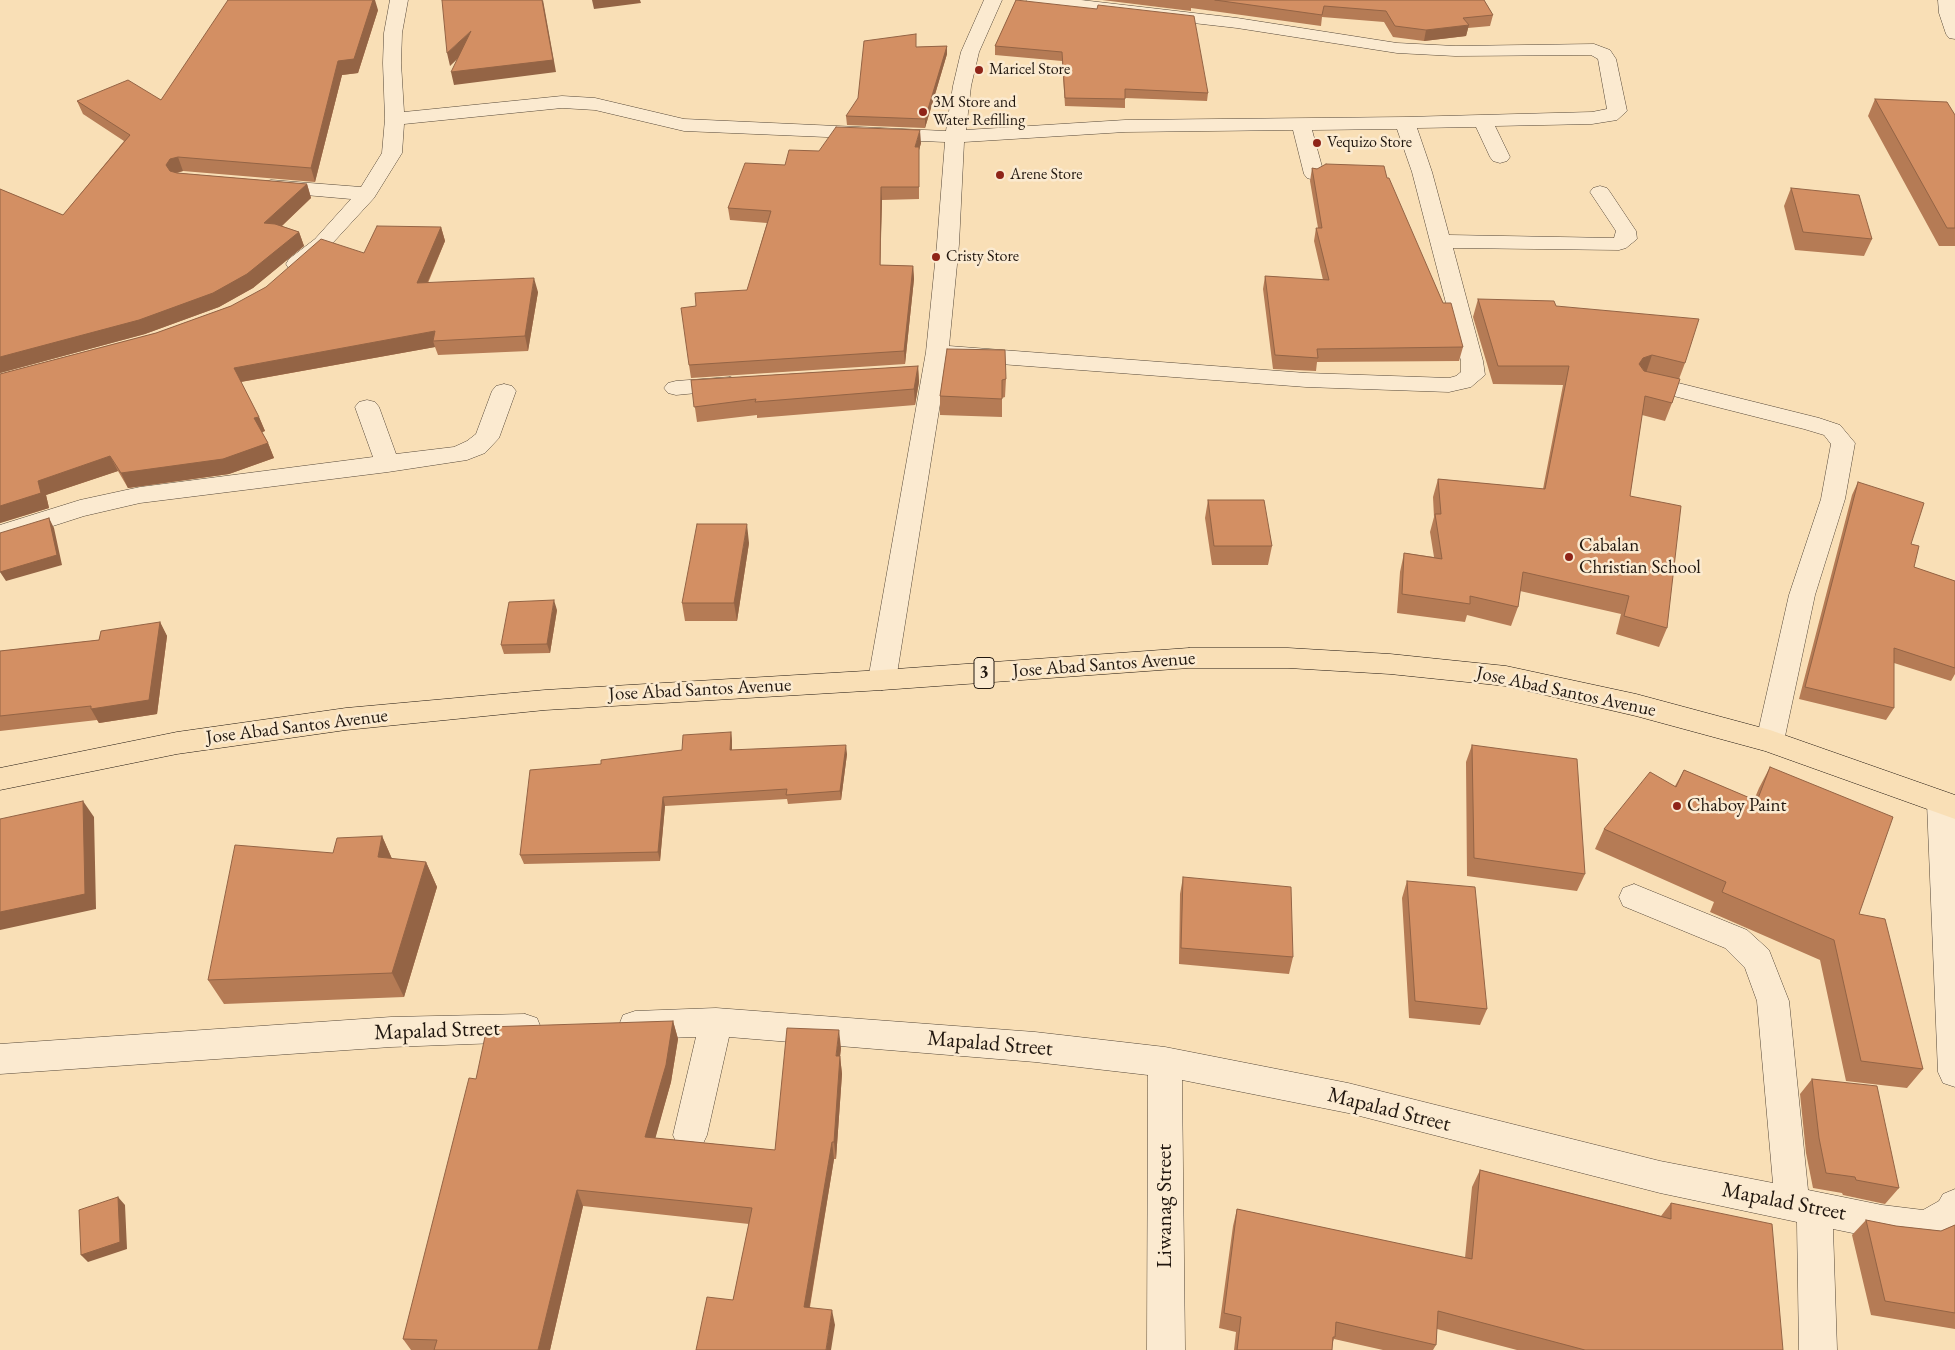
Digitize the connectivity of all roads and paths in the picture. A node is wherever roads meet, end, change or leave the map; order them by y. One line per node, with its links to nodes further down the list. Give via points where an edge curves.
1 (399, 0): 6 (street, via 393,33)
2 (993, 0): 10 (street, via 970,52)
3 (1034, 0): 7 (street, via 1237,23 1397,48 1455,52 1594,49 1607,59 1617,111 1610,116)
4 (1950, 9): 5 (street)
5 (1955, 34)
6 (395, 119): 10 (street, via 562,102 595,104 684,125); 15 (street, via 392,153)
7 (1483, 121): 8 (street); 11 (street)
8 (1405, 123): 9 (street); 16 (street, via 1422,172)
9 (1301, 124): 10 (street, via 1125,126); 12 (street)
10 (955, 137): 18 (street, via 948,244)
11 (1500, 157)
12 (1314, 174)
13 (251, 184): 15 (street)
14 (1600, 192): 16 (street, via 1626,231 1626,239 1619,244)
15 (367, 194): 17 (street, via 322,243)
16 (1439, 242): 18 (street, via 1472,361 1473,375 1463,382 1449,385)
17 (284, 275)
18 (928, 366): 26 (street)
19 (1646, 382): 27 (street, via 1812,423 1832,430 1843,443 1834,498 1802,595)
20 (755, 383): 21 (street)
21 (676, 388)
22 (504, 391): 24 (street, via 487,438 476,446 458,454)
23 (367, 407): 24 (street)
24 (388, 464): 25 (street, via 140,495 80,508)
25 (0, 534)
26 (882, 680): 27 (highway, Jose Abad Santos Avenue / 3, via 1189,658 1288,658 1390,664 1506,676 1636,705); 28 (highway, Jose Abad Santos Avenue / 3, via 545,700 346,719 176,743)
27 (1770, 741): 29 (highway, Jose Abad Santos Avenue / 3)
28 (0, 779)
29 (1949, 805): 36 (street)
30 (1634, 897): 38 (street, via 1736,939 1758,960 1773,1001)
31 (716, 1022): 32 (street, Mapalad Street); 35 (street, Mapalad Street, via 1035,1047); 37 (street)
32 (608, 1026)
33 (558, 1027): 34 (street, Mapalad Street, via 391,1032)
34 (0, 1059)
35 (1165, 1062): 38 (street, Mapalad Street, via 1348,1098 1660,1177); 40 (street, Liwanag Street)
36 (1955, 1072)
37 (690, 1135)
38 (1803, 1206): 39 (street, Mapalad Street, via 1926,1227 1954,1212); 41 (street)
39 (1955, 1206)
40 (1166, 1350)
41 (1818, 1350)

